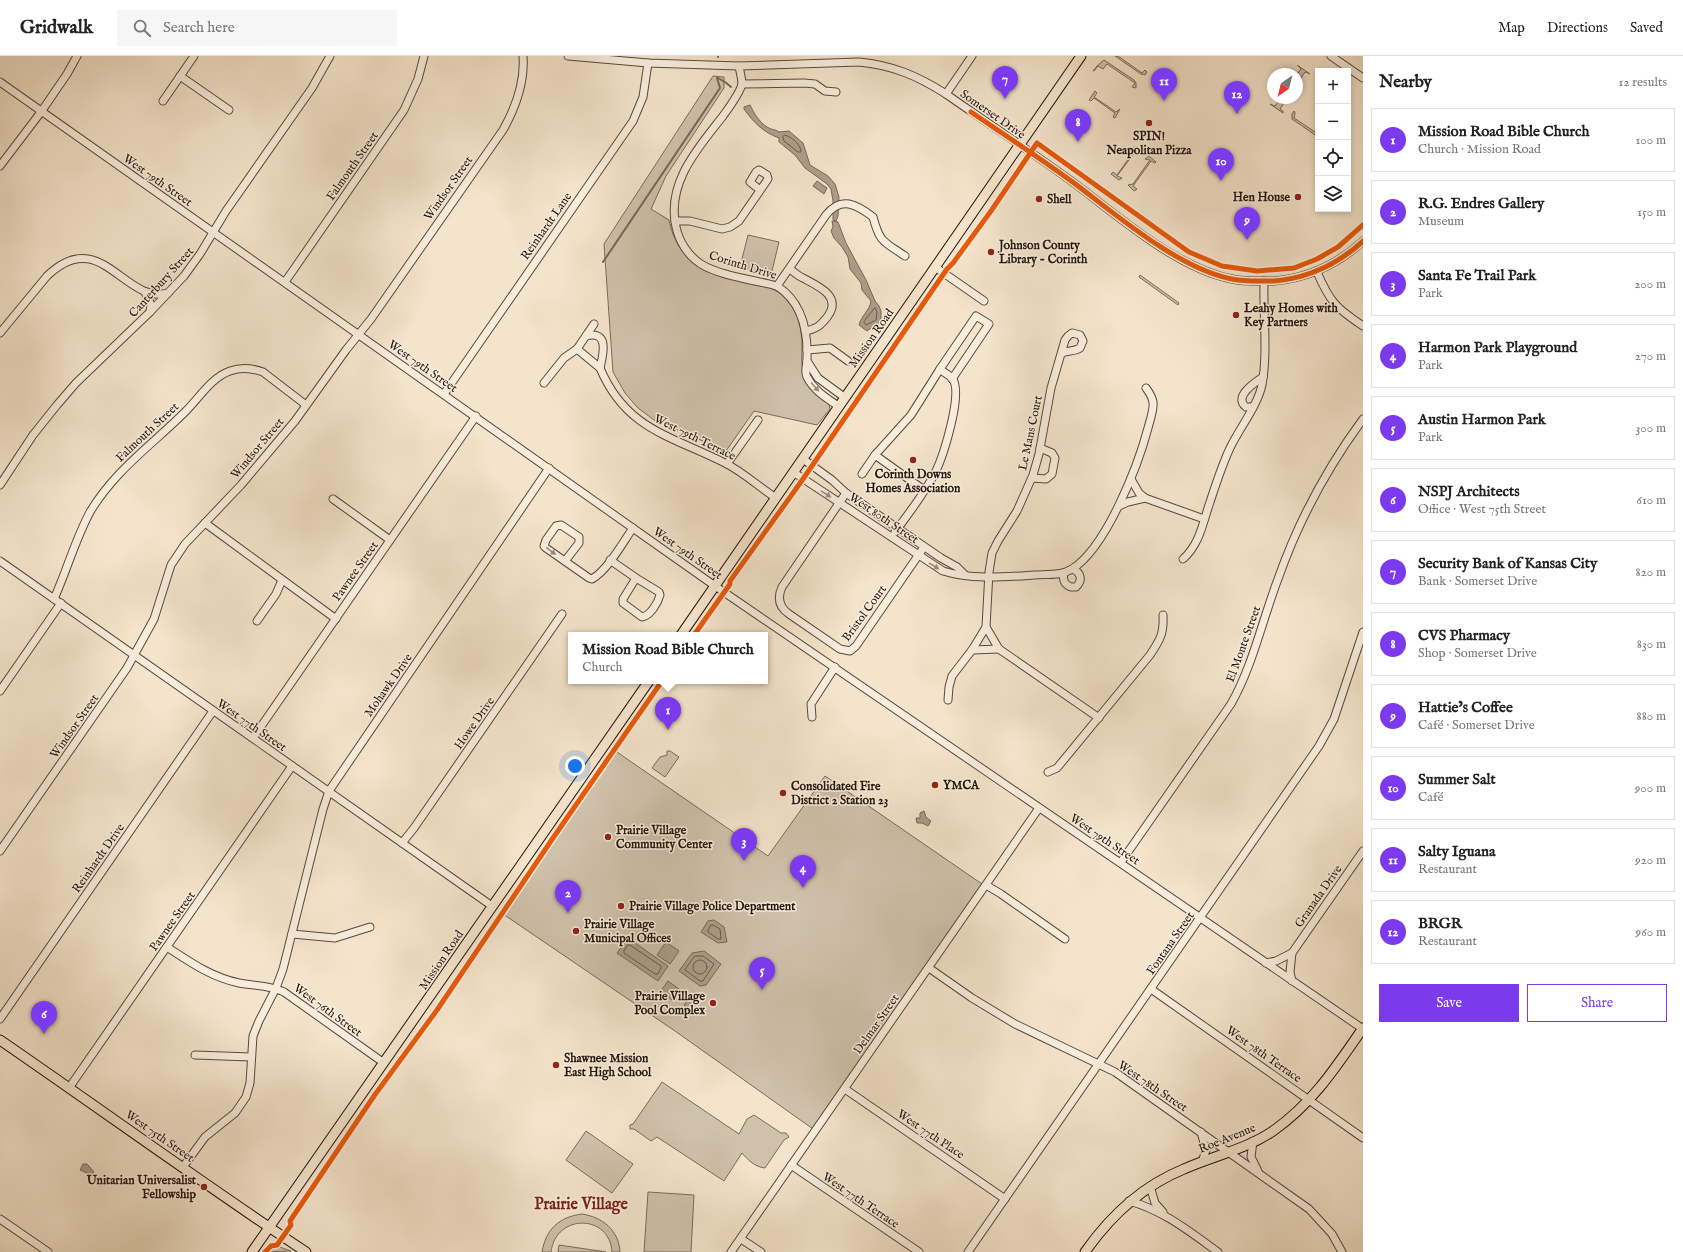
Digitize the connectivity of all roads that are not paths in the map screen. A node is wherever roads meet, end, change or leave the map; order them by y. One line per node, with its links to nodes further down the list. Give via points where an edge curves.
1 (77, 56): 21 (street)
2 (194, 56): 13 (street)
3 (330, 56): 26 (street, Canterbury Street, via 312,88)
4 (424, 56): 33 (street, Falmouth Street, via 418,79 404,110)
5 (523, 56): 43 (street, Windsor Street, via 516,103 503,130)
6 (568, 56): 11 (street, Somerset Drive)
7 (972, 56): 18 (street, Somerset Drive)
8 (1081, 56): 22 (main road, Mission Road)
9 (1331, 56): 14 (street)
10 (830, 60): 12 (street, Somerset Drive); 18 (street, Somerset Drive, via 888,66 915,76)
11 (648, 63): 12 (street, Somerset Drive); 56 (street, Reinhardt Lane, via 643,97 633,120)
12 (739, 66): 16 (street)
13 (180, 76): 19 (street); 20 (street)
14 (1363, 78)
15 (0, 82): 21 (street, West 79th Street)
16 (742, 84): 17 (street, via 804,83 815,84 825,91); 25 (street, Corinth Drive, via 727,110 691,158 677,188 673,208)
17 (836, 92)
18 (946, 94): 22 (street, Somerset Drive)
19 (163, 101)
20 (229, 110)
21 (42, 112): 23 (street); 26 (street, West 79th Street)
22 (1020, 146): 29 (main road, Mission Road); 32 (street, Somerset Drive, via 1142,234 1184,260 1203,270 1231,279)
23 (0, 166)
24 (760, 190): 25 (street, via 739,220 730,227)
25 (675, 221): 34 (street, Corinth Drive, via 685,249 700,263 714,270)
26 (214, 232): 33 (street, West 79th Street); 36 (street, Canterbury Street, via 200,254)
27 (1363, 241): 31 (street, Somerset Drive, via 1342,258)
28 (905, 256): 30 (street, via 879,237 873,217 857,206 841,204 830,210)
29 (934, 267): 37 (street); 57 (main road, Mission Road)
30 (790, 269): 34 (street); 41 (street, via 821,288 833,304 820,326)
31 (1316, 272): 32 (street, Somerset Drive, via 1303,277); 40 (street, via 1334,304)
32 (1264, 281): 52 (street)
33 (285, 282): 43 (street, West 79th Street)
34 (777, 286): 41 (street, Corinth Drive, via 798,310)
35 (145, 292): 36 (street, via 157,295); 38 (street, via 151,305); 42 (street, via 101,263 71,260 54,268)
36 (168, 293): 38 (street, Canterbury Street)
37 (984, 301)
38 (150, 312): 73 (street, Canterbury Street, via 57,404)
39 (594, 324): 44 (street)
40 (1363, 326)
41 (805, 330): 46 (street, Corinth Drive)
42 (0, 334)
43 (359, 334): 56 (street, West 79th Street); 58 (street, Windsor Street)
44 (586, 336): 45 (street); 50 (street, via 593,335 604,344)
45 (577, 349): 50 (street, West 79th Terrace); 54 (street, via 564,358)
46 (807, 350): 48 (street, Corinth Drive); 49 (street, via 830,348)
47 (1062, 353): 64 (street, Le Mans Court, via 1057,362)
48 (807, 361): 57 (street, via 818,378); 59 (street, Corinth Drive, one-way to 59, via 805,370 813,386)
49 (848, 361)
50 (600, 368): 67 (street, West 79th Terrace, via 605,381 618,399 641,422)
51 (940, 369): 53 (street); 53 (street, via 976,316 989,324); 65 (street, via 911,415)
52 (1263, 377): 60 (street); 60 (street, via 1256,381 1240,401 1246,407)
53 (952, 379): 74 (street, via 956,387 954,413 935,473)
54 (544, 383)
55 (1146, 388): 72 (street, via 1153,402 1152,412)
56 (444, 394): 61 (street, West 79th Street)
57 (844, 397): 59 (main road, Mission Road)
58 (306, 405): 82 (street, Windsor Street, via 262,461); 100 (street, Falmouth Street, via 263,372 254,369 239,368 214,381 186,411 132,460 103,493 81,529)
59 (838, 406): 66 (main road, Mission Road)
60 (1253, 407): 81 (street, via 1222,467)
61 (476, 416): 68 (street, West 79th Street); 86 (street, Pawnee Street)
62 (1363, 419): 126 (street, El Monte Street, via 1334,462 1300,527 1278,578 1251,660 1231,704)
63 (758, 420): 67 (street)
64 (1040, 448): 71 (street, Le Mans Court); 71 (street, via 1052,453 1055,458 1052,474 1046,479)
65 (875, 455): 70 (street); 74 (street)
66 (803, 459): 69 (main road, Mission Road); 75 (street, West 80th Street)
67 (727, 464): 76 (street, West 79th Terrace)
68 (549, 468): 83 (street, West 79th Street); 121 (street, Mohawk Drive)
69 (793, 472): 76 (main road, Mission Road); 79 (street, West 80th Street, one-way to 79)
70 (862, 474)
71 (1032, 478): 97 (street, Le Mans Court, via 1017,511 992,553)
72 (1131, 479): 77 (street); 80 (street)
73 (0, 485)
74 (924, 490): 84 (street)
75 (846, 493): 79 (street, Bristol Court); 84 (street, West 80th Street)
76 (776, 498): 99 (main road, Mission Road)
77 (1145, 498): 80 (street); 81 (street)
78 (333, 499): 86 (street)
79 (840, 502): 85 (street, West 80th Street); 88 (street, Bristol Court, via 782,587 779,600 783,610 840,649 850,651 856,646)
80 (1119, 506): 93 (street, via 1091,551)
81 (1204, 519): 89 (street, via 1194,547)
82 (205, 523): 98 (street); 110 (street, Windsor Street, via 185,544 171,565 154,619)
83 (633, 528): 90 (street); 99 (street, West 79th Street)
84 (897, 529): 85 (street); 87 (street, West 80th Street)
85 (891, 537): 88 (street, West 80th Street)
86 (390, 540): 103 (street, Pawnee Street)
87 (924, 547): 88 (street, Bristol Court); 95 (street, West 80th Street)
88 (919, 555): 95 (street, West 80th Street, one-way to 95, via 943,571)
89 (1183, 559)
90 (610, 560): 92 (street, via 592,579); 96 (street)
91 (0, 561): 100 (street, West 77th Street)
92 (565, 561): 92 (street, one-way to 92, via 579,543 579,538 561,525 556,526 544,544)
93 (1073, 569): 94 (street); 94 (street, via 1081,577 1076,587 1064,582)
94 (1064, 573): 97 (street)
95 (965, 575): 97 (street, West 80th Street)
96 (636, 578): 96 (street, via 623,603 645,617 660,595)
97 (989, 578): 105 (street, Le Mans Court)
98 (282, 580): 103 (street); 104 (street, via 276,594)
99 (715, 586): 106 (main road, Mission Road); 111 (street, West 79th Street)
100 (58, 601): 110 (street, West 77th Street); 113 (street, Falmouth Street)
101 (562, 614): 123 (street, Howe Drive)
102 (1164, 615): 117 (street, via 1164,629 1159,643)
103 (336, 619): 118 (street, Pawnee Street)
104 (257, 621)
105 (986, 627): 108 (street); 109 (street)
106 (683, 632)
107 (1363, 632): 129 (street, Fontana Street, via 1334,719 1319,746)
108 (999, 649): 109 (street); 117 (street)
109 (972, 650): 114 (street, via 952,676)
110 (134, 655): 115 (street, West 77th Street); 124 (street, Windsor Street)
111 (835, 667): 116 (street, via 811,704); 122 (street, West 79th Street)
112 (647, 684): 128 (main road, Mission Road)
113 (0, 691)
114 (948, 700)
115 (213, 711): 118 (street, West 77th Street); 140 (street, Reinhardt Drive)
116 (812, 717)
117 (1099, 718): 120 (street, via 1057,768)
118 (253, 738): 119 (street, West 77th Street)
119 (292, 766): 121 (street, West 77th Street); 133 (street, Pawnee Street)
120 (1048, 772)
121 (329, 791): 123 (street, West 77th Street); 131 (street, Mohawk Drive)
122 (1039, 808): 126 (street, West 79th Street); 127 (street, Delmar Street)
123 (402, 843): 128 (street, West 77th Street)
124 (0, 851)
125 (1363, 851): 134 (street, Granada Drive)
126 (1120, 862): 129 (street, West 79th Street)
127 (986, 885): 132 (street); 136 (street, Delmar Street)
128 (492, 906): 145 (main road, Mission Road)
129 (1201, 918): 135 (street, West 79th Street); 139 (street, Fontana Street)
130 (370, 927): 131 (street, via 335,938)
131 (292, 934): 138 (street, Mohawk Drive)
132 (1065, 939)
133 (167, 947): 138 (street, West 76th Street, via 195,966 225,980); 147 (street, Pawnee Street)
134 (1292, 953): 135 (street); 137 (street)
135 (1266, 963): 137 (street, West 79th Street)
136 (929, 968): 146 (street, West 78th Street, via 1015,1024); 148 (street, Delmar Street)
137 (1292, 980): 141 (street, West 79th Street)
138 (276, 988): 144 (street, Mohawk Drive, via 259,1021); 145 (street, West 76th Street)
139 (1151, 989): 146 (street, Fontana Street); 149 (street, West 78th Terrace)
140 (0, 1019)
141 (1363, 1029): 149 (main road, Roe Avenue)
142 (0, 1040): 147 (main road, West 75th Street)
143 (196, 1055): 144 (street)
144 (251, 1057): 156 (street, Mohawk Drive, via 250,1083 243,1103 230,1117 205,1136)
145 (384, 1063): 163 (main road, Mission Road)
146 (1099, 1064): 150 (street, West 78th Street, via 1115,1072); 159 (street, Fontana Street)
147 (69, 1088): 156 (main road, West 75th Street)
148 (845, 1089): 155 (street, Delmar Street); 159 (street, West 77th Place)
149 (1310, 1100): 151 (street, West 78th Terrace); 152 (main road, Roe Avenue, via 1273,1131)
150 (1200, 1132): 153 (street, West 78th Street); 154 (street, via 1206,1150)
151 (1363, 1138)
152 (1254, 1141): 153 (main road, Roe Avenue); 157 (street, via 1252,1160)
153 (1228, 1152): 154 (main road, Roe Avenue); 157 (street, West 78th Street)
154 (1202, 1162): 158 (main road, Roe Avenue, via 1184,1168)
155 (791, 1165): 164 (street, Delmar Street); 170 (street, West 77th Terrace)
156 (183, 1167): 163 (main road, West 75th Street)
157 (1260, 1174): 174 (street, West 78th Street, via 1309,1209 1332,1234)
158 (1150, 1186): 160 (main road, Roe Avenue); 161 (street, via 1155,1203)
159 (1005, 1198): 171 (street, Fontana Street)
160 (1129, 1201): 161 (street); 172 (main road, Roe Avenue, via 1105,1225)
161 (1166, 1215): 173 (street)
162 (0, 1219): 165 (street)
163 (269, 1228): 166 (main road, Mission Road); 167 (main road, West 75th Street)
164 (741, 1239): 168 (street, Delmar Street); 169 (street)
165 (48, 1252)
166 (252, 1252)
167 (306, 1252)
168 (731, 1252)
169 (761, 1252)
170 (919, 1252)
171 (968, 1252)
172 (1085, 1252)
173 (1218, 1252)
174 (1342, 1252)

